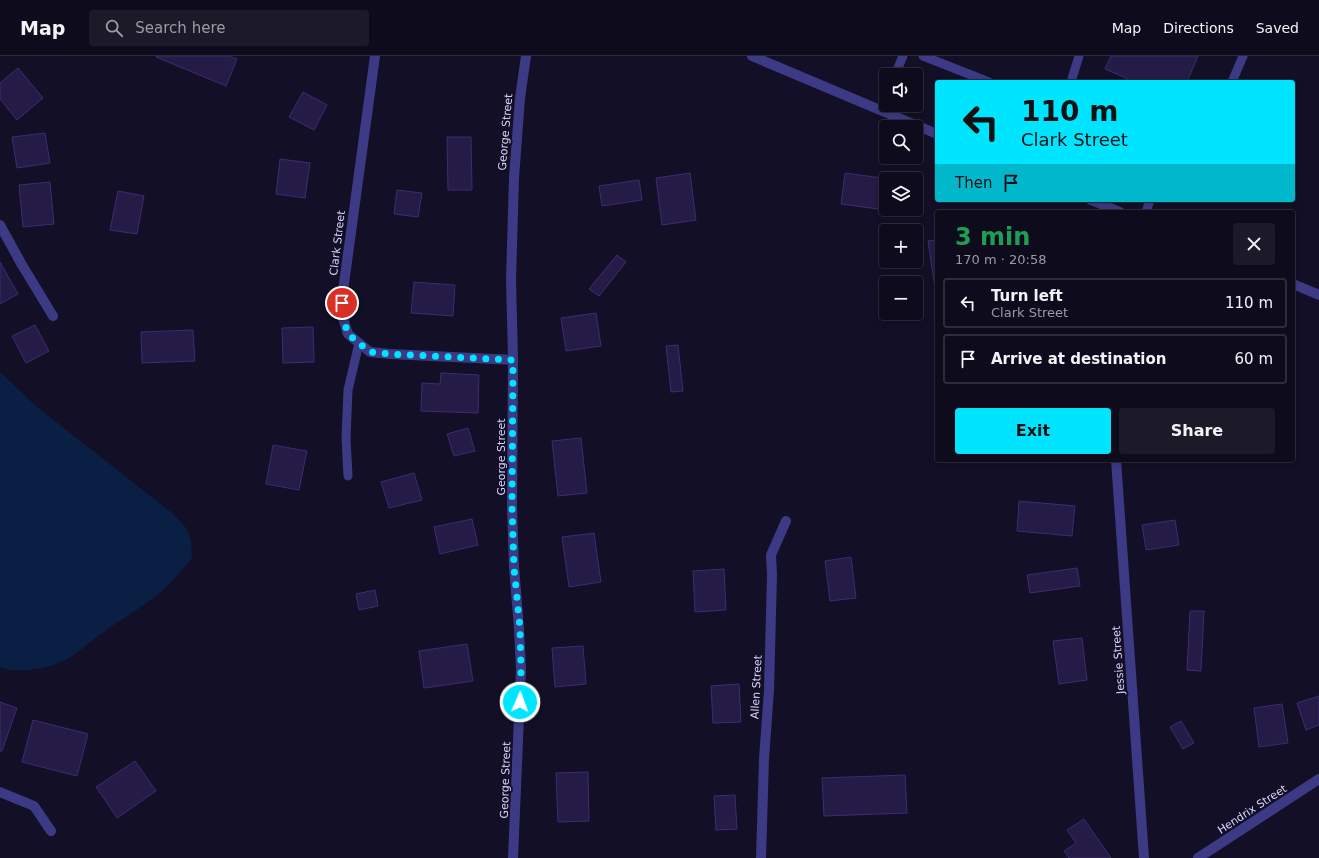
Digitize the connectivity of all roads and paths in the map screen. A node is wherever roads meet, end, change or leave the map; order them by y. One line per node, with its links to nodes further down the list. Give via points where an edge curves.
1 (375, 56): 21 (street, Clark Street, via 342,291 342,315 348,334)
2 (526, 56): 22 (street, George Street, via 514,178 511,278)
3 (752, 56): 12 (street)
4 (903, 56): 8 (lane)
5 (923, 56): 9 (lane)
6 (1080, 56): 10 (lane)
7 (1243, 56): 11 (lane)
8 (898, 68)
9 (984, 80)
10 (1072, 80)
11 (1233, 80)
12 (879, 109)
13 (886, 112): 14 (street)
14 (935, 133)
15 (1095, 205): 16 (street)
16 (1113, 210)
17 (0, 225): 20 (street)
18 (1295, 285): 19 (street)
19 (1319, 295)
20 (53, 316)
21 (359, 343): 22 (street, Clark Street, via 370,352); 24 (lane, via 348,390)
22 (513, 360): 29 (street, George Street, via 513,537 521,670)
23 (1116, 462): 31 (street, Jessie Street)
24 (348, 476)
25 (786, 521): 30 (street, Allen Street, via 771,555 769,690)
26 (1319, 780): 32 (street, Hendrix Street)
27 (0, 792): 28 (street, via 34,806)
28 (52, 831)
29 (513, 858)
30 (761, 858)
31 (1144, 858)
32 (1198, 858)

